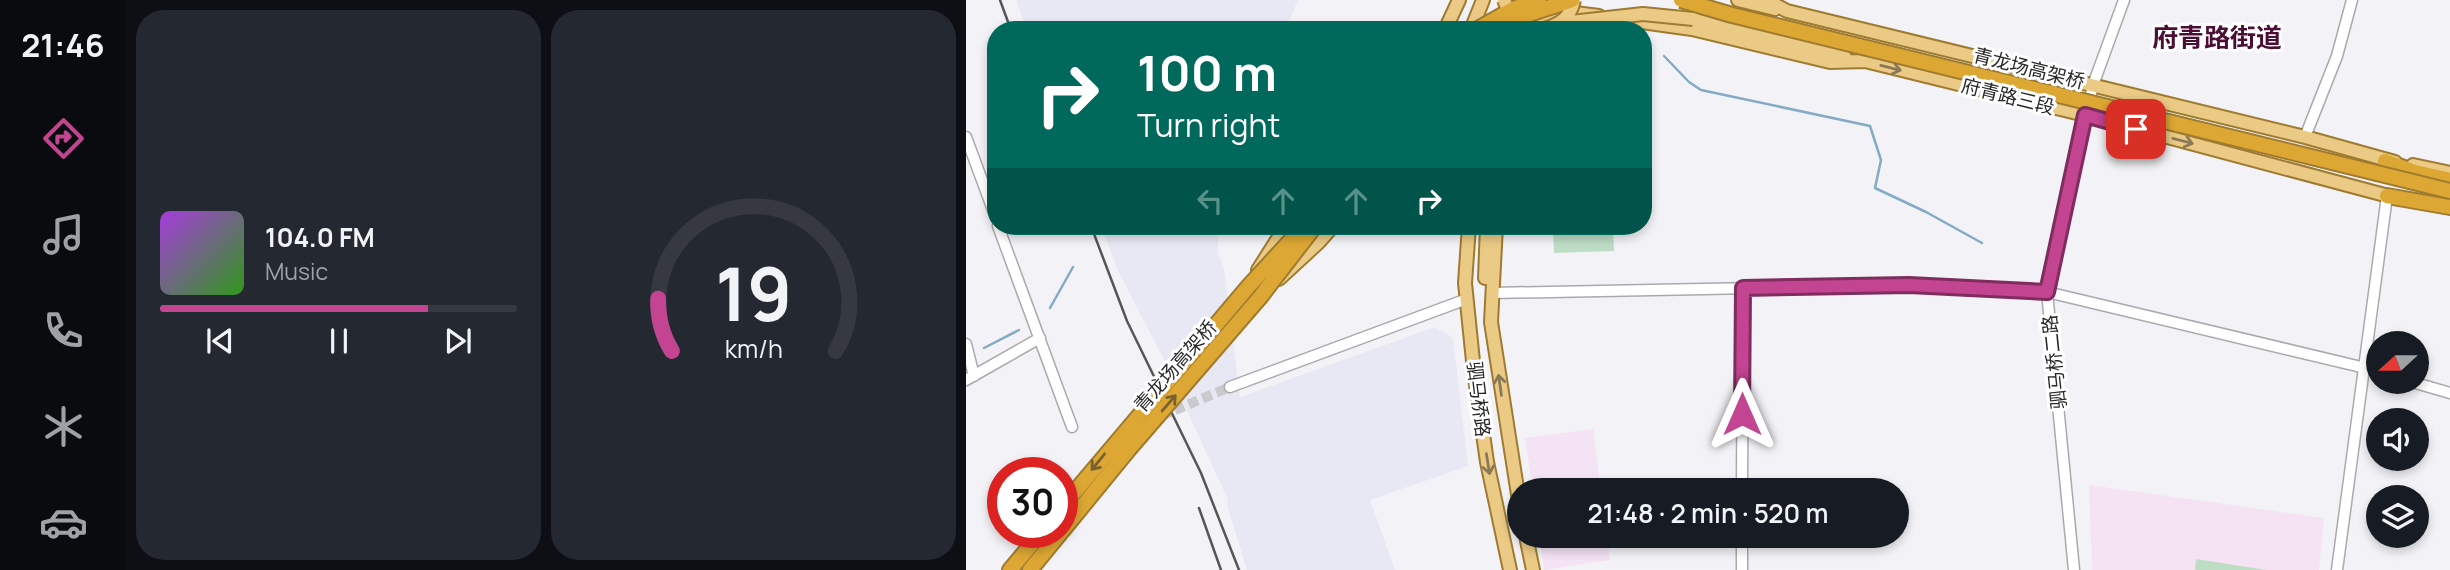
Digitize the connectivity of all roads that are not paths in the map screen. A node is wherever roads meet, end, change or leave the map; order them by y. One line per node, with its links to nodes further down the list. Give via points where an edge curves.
1 (1459, 0): 15 (main road)
2 (1483, 0): 16 (main road)
3 (1499, 0): 18 (main road, bridge)
4 (1504, 0): 20 (main road, bridge)
5 (1519, 0): 21 (main road, via 1526,10)
6 (1540, 0): 17 (highway, bridge)
7 (1573, 0): 19 (highway, bridge); 21 (main road, bridge, via 1572,11)
8 (1681, 0): 31 (highway, 青龙场高架桥, bridge)
9 (1712, 0): 30 (highway, 青龙场高架桥)
10 (1740, 0): 14 (main road)
11 (1766, 0): 14 (main road, 府青路三段)
12 (2124, 0): 24 (street, 驷马桥二路)
13 (2352, 0): 27 (street, via 2337,56)
14 (1787, 12): 24 (main road, 府青路三段)
15 (1449, 21)
16 (1475, 21)
17 (1492, 21)
18 (1496, 21)
19 (1513, 21)
20 (1516, 21)
21 (1546, 21): 23 (main road, bridge, via 1643,14 1693,19)
22 (1652, 27): 23 (main road, 府青路三段, via 1692,29 1830,62)
23 (1865, 61): 25 (main road, 府青路三段, one-way to 25)
24 (2092, 85): 25 (street, 驷马桥二路); 27 (main road, 府青路三段)
25 (2085, 115): 33 (main road, 府青路三段, one-way to 33); 48 (street, 驷马桥二路)
26 (966, 137): 32 (street)
27 (2305, 137): 28 (main road, 府青路三段)
28 (2385, 161): 29 (main road, 府青路三段); 30 (highway)
29 (2450, 173)
30 (2450, 182)
31 (2450, 191)
32 (987, 194)
33 (2387, 196): 34 (highway); 35 (main road, 府青路三段); 54 (street)
34 (2450, 206)
35 (2450, 213)
36 (1002, 235): 52 (street)
37 (1280, 235): 46 (main road, bridge)
38 (1296, 235): 46 (highway, 青龙场高架桥, bridge)
39 (1308, 235): 49 (highway, 青龙场高架桥, bridge)
40 (1325, 235): 49 (main road, bridge)
41 (1468, 235): 50 (main road, 驷马桥路)
42 (1478, 235): 45 (main road)
43 (1486, 235): 45 (main road)
44 (1494, 235): 45 (main road, 驷马桥路)
45 (1483, 286): 47 (street); 51 (main road); 62 (main road, 驷马桥路, one-way to 45)
46 (1248, 287): 64 (highway, 青龙场高架桥, one-way to 64, bridge)
47 (1743, 288): 48 (street, via 1909,285); 63 (street)
48 (2047, 292): 54 (street); 75 (street, 驷马桥二路)
49 (1261, 296): 65 (highway, 青龙场高架桥, one-way to 49, bridge)
50 (1467, 299): 51 (main road, 驷马桥路); 57 (street)
51 (1471, 323): 72 (main road, 驷马桥路, one-way to 72, via 1487,462)
52 (1040, 338): 56 (street); 61 (street)
53 (966, 344): 56 (street)
54 (2363, 367): 55 (street); 76 (street)
55 (2366, 368)
56 (970, 378)
57 (1230, 387)
58 (2429, 387): 59 (street)
59 (2450, 393)
60 (1141, 425): 71 (street, via 1127,438 1111,475)
61 (1072, 427)
62 (1515, 478)
63 (1742, 478)
64 (1078, 488)
65 (1078, 511)
66 (1029, 548): 70 (highway)
67 (1049, 548): 71 (highway, 青龙场高架桥)
68 (1528, 548): 73 (main road)
69 (1742, 548): 74 (street)
70 (1010, 570)
71 (1032, 570)
72 (1510, 570)
73 (1533, 570)
74 (1742, 570)
75 (2074, 570)
76 (2337, 570)

